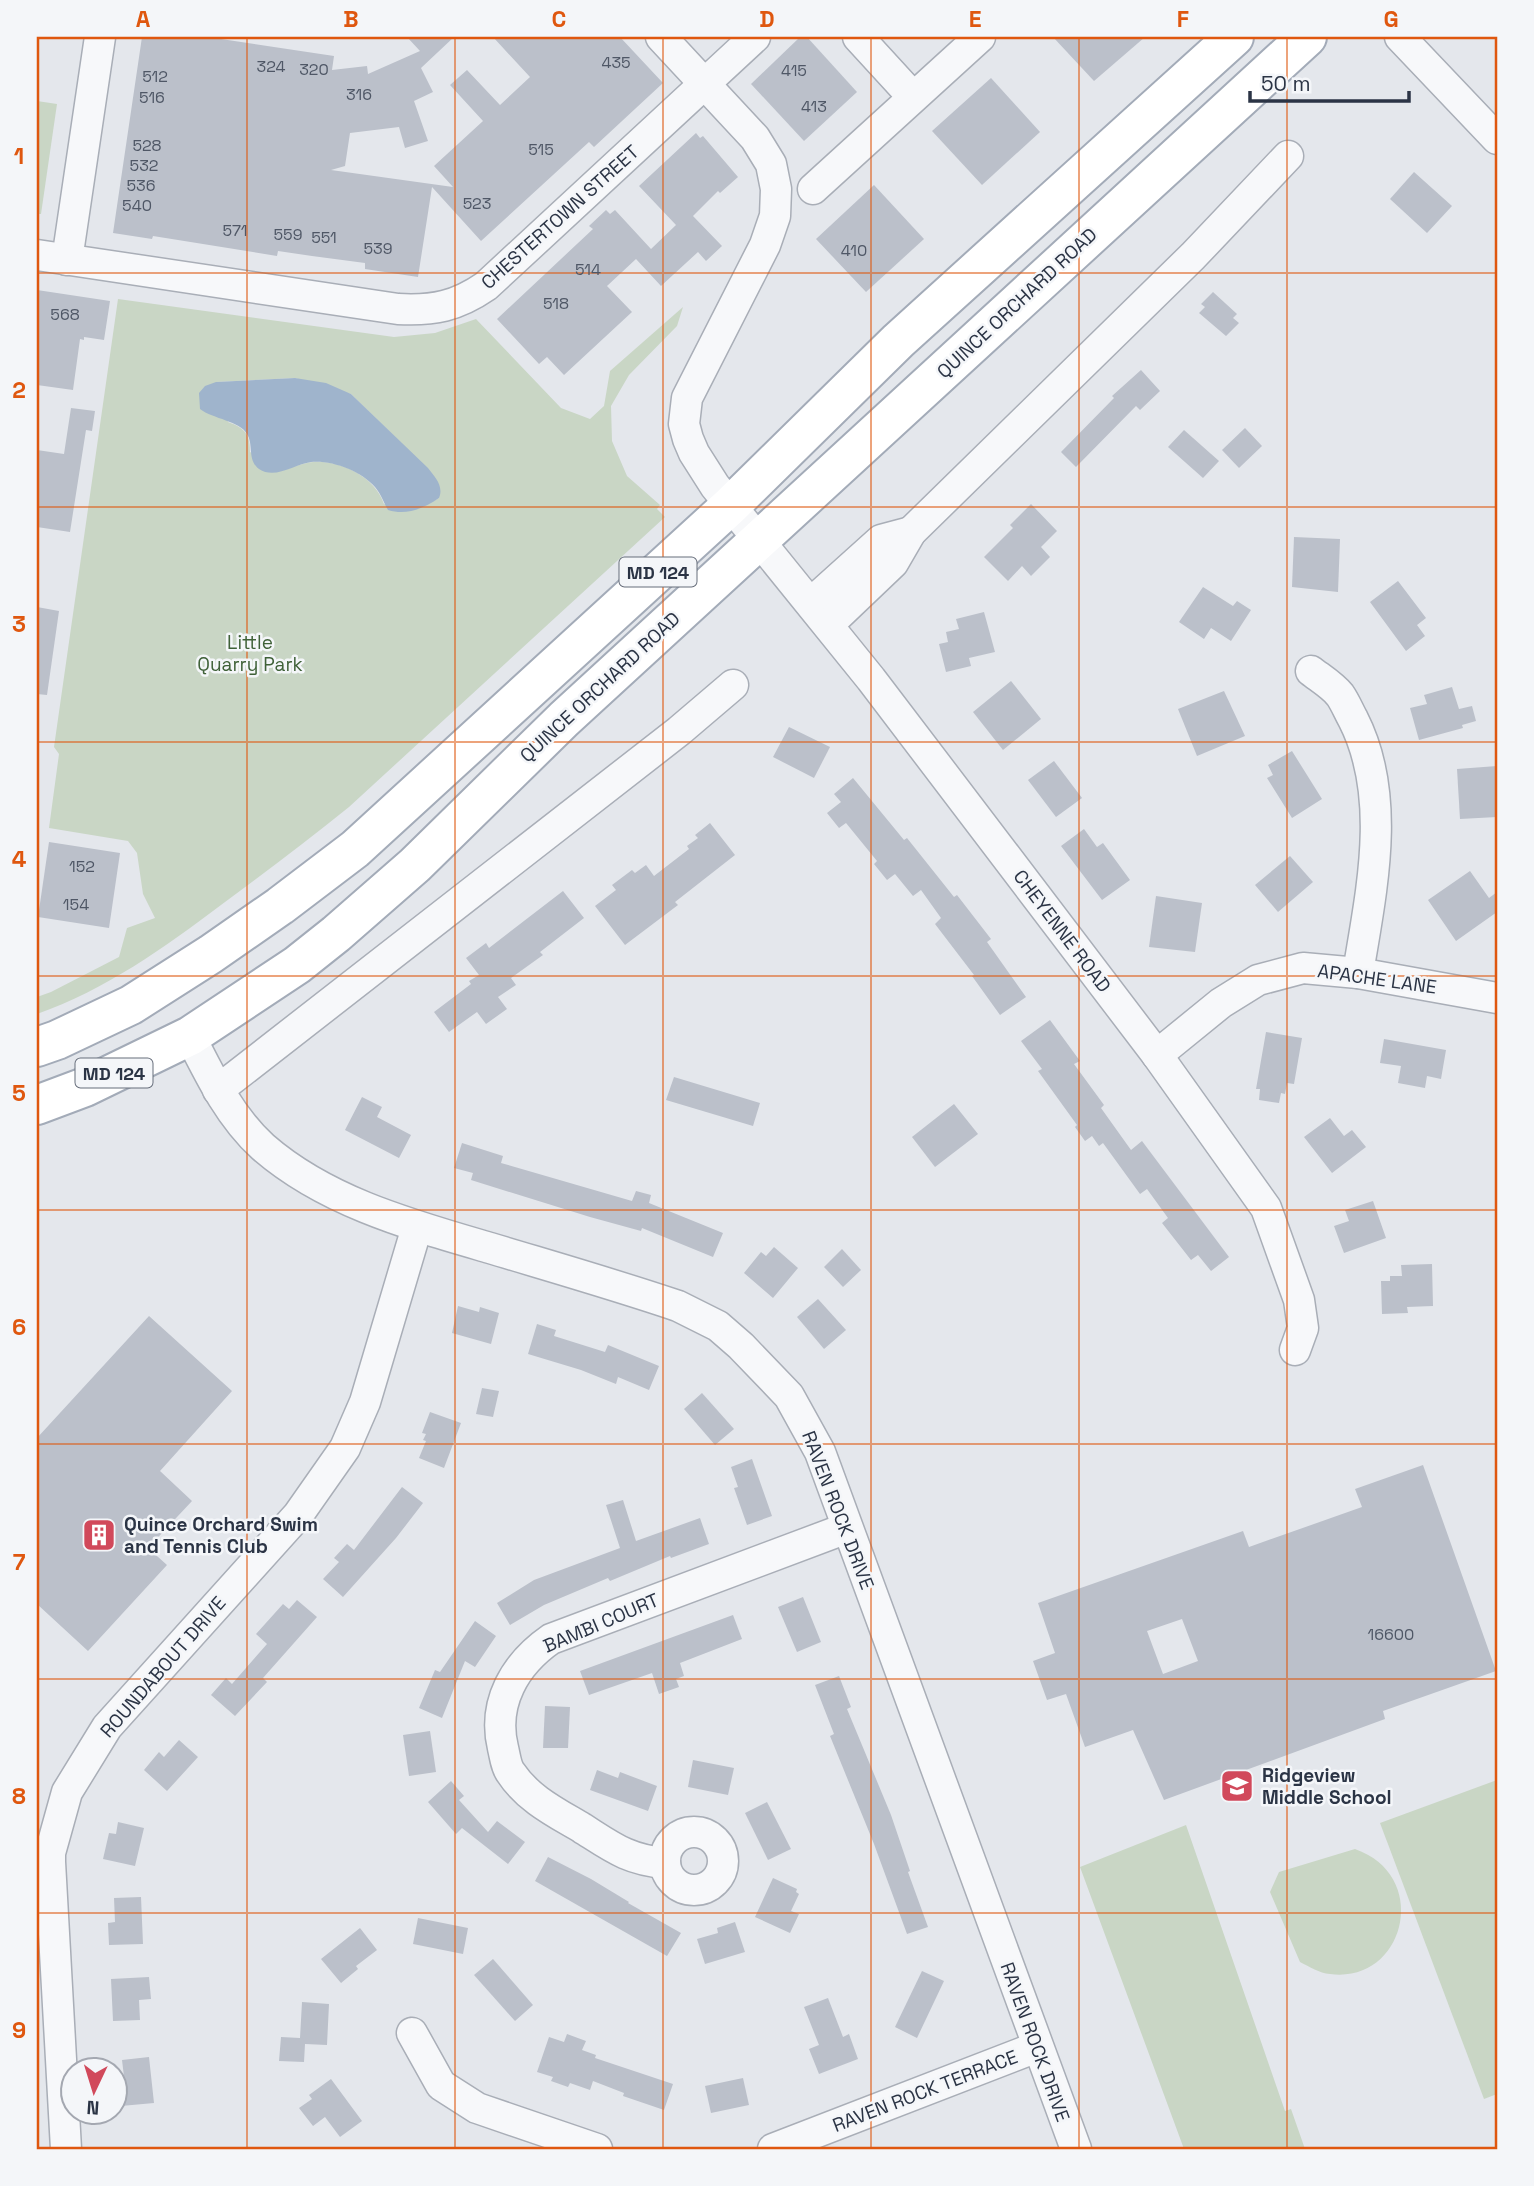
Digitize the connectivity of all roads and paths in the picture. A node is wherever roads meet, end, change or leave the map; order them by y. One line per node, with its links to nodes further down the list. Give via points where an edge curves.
1 (100, 37): 15 (street)
2 (661, 37): 9 (street, CHEYENNE ROAD)
3 (755, 37): 9 (street, CHESTERTOWN STREET)
4 (858, 37): 10 (street)
5 (980, 37): 10 (street)
6 (1234, 37): 16 (main road, MD 124, via 898,341)
7 (1307, 37): 17 (main road, QUINCE ORCHARD ROAD / MD 124)
8 (1400, 37): 11 (street)
9 (705, 83): 15 (street, CHESTERTOWN STREET, via 486,286 445,307 398,309); 16 (street, CHEYENNE ROAD, via 755,138 771,164 776,189 771,230 700,370 685,410 684,424 694,453)
10 (913, 97): 13 (street)
11 (1497, 139)
12 (1288, 156): 18 (street, via 1193,256 911,532 880,540)
13 (813, 189)
14 (37, 255): 15 (street, CHESTERTOWN STREET)
15 (67, 260)
16 (730, 506): 17 (street, CHEYENNE ROAD); 24 (main road, MD 124, via 355,849 280,906 131,1005)
17 (759, 541): 18 (street, CHEYENNE ROAD); 23 (main road, QUINCE ORCHARD ROAD / MD 124, via 346,926 298,965)
18 (820, 614): 25 (street, CHEYENNE ROAD)
19 (1311, 671): 21 (street, via 1340,695 1363,739 1374,796 1372,890)
20 (733, 685): 26 (street)
21 (1358, 973): 22 (street, APACHE LANE); 25 (street, APACHE LANE, via 1303,968 1258,980 1221,1003)
22 (1497, 998)
23 (190, 1037): 26 (street, RAVEN ROCK DRIVE); 27 (main road, QUINCE ORCHARD ROAD / MD 124)
24 (37, 1046)
25 (1157, 1055): 29 (street, CHEYENNE ROAD, via 1266,1208 1299,1300 1303,1328)
26 (218, 1090): 28 (street, RAVEN ROCK DRIVE, via 262,1146 305,1178)
27 (37, 1105)
28 (417, 1227): 30 (street, RAVEN ROCK DRIVE, via 647,1295 718,1326 789,1396 815,1440); 34 (street, ROUNDABOUT DRIVE, via 365,1402 345,1448 298,1515 107,1727 67,1792 50,1862)
29 (1296, 1350)
30 (847, 1528): 31 (street, BAMBI COURT, via 551,1639 534,1651 508,1684 500,1727 509,1772 535,1800 629,1857); 33 (street, RAVEN ROCK DRIVE)
31 (664, 1863)
32 (412, 2033): 35 (street, via 440,2085 477,2108)
33 (1037, 2047): 36 (street, RAVEN ROCK TERRACE); 37 (street, RAVEN ROCK DRIVE)
34 (66, 2149)
35 (597, 2149)
36 (773, 2149)
37 (1076, 2149)

